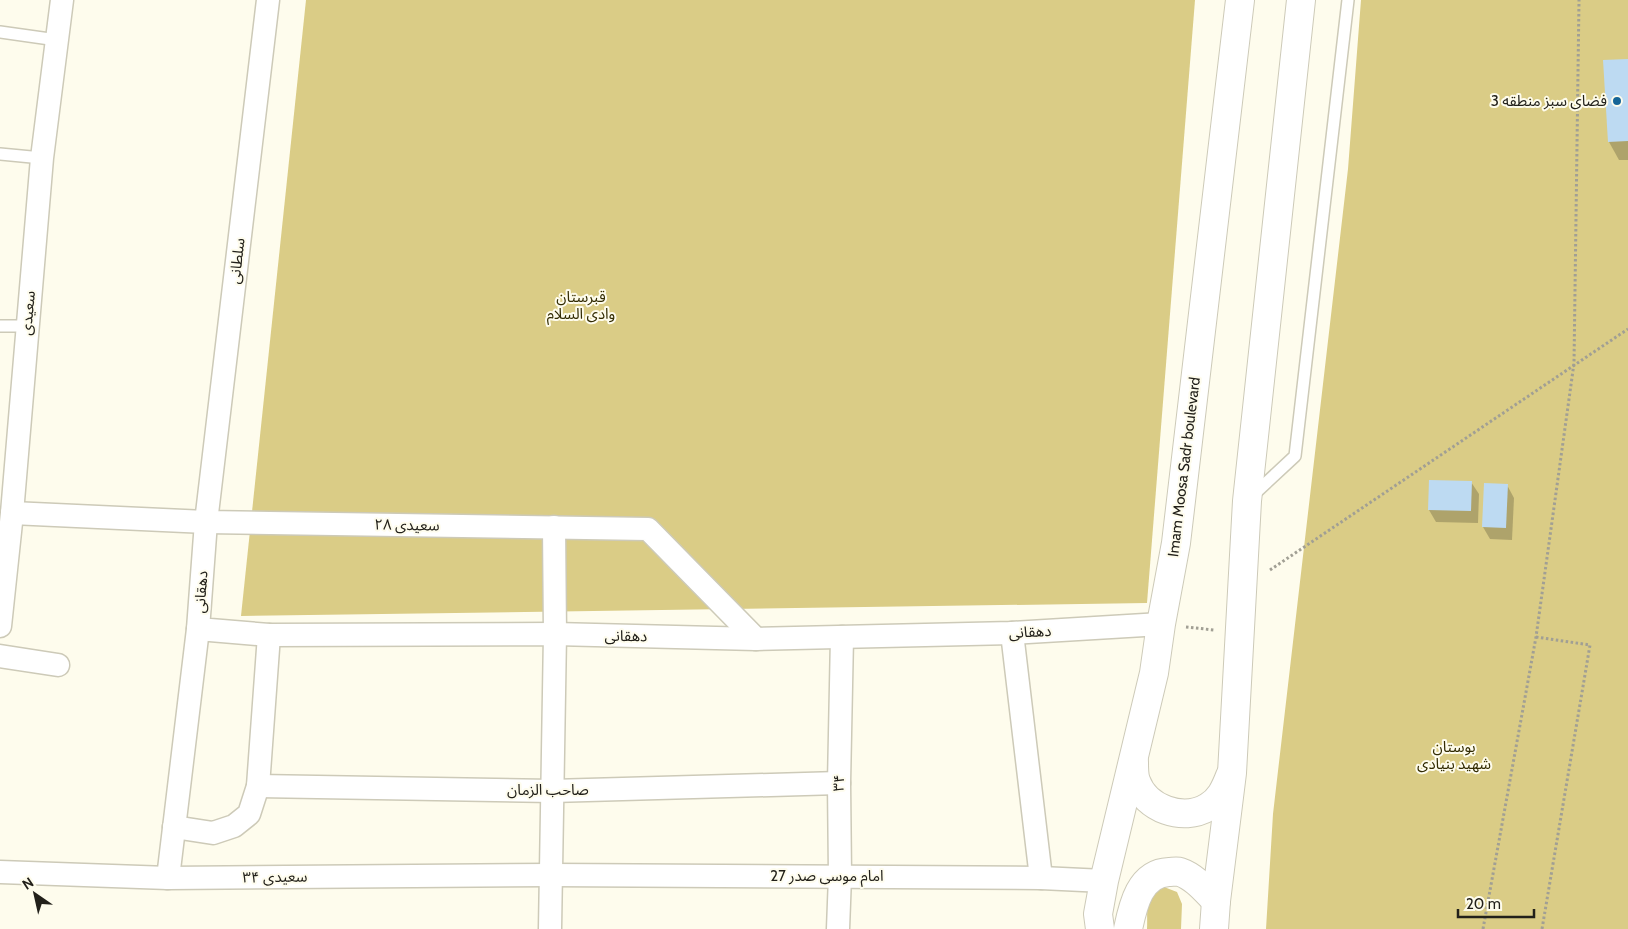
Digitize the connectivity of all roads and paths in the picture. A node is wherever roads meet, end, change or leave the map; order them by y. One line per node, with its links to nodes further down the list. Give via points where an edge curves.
1 (62, 0): 8 (street, سعیدی)
2 (268, 0): 16 (street, سلطانی)
3 (1240, 0): 19 (main road, Imam Moosa Sadr boulevard, via 1176,543)
4 (1301, 0): 14 (main road)
5 (1348, 0): 14 (lane, via 1295,456)
6 (1579, 0): 27 (path, via 1574,363)
7 (0, 32): 8 (lane)
8 (57, 40): 10 (street, سعیدی)
9 (0, 154): 10 (lane)
10 (42, 158): 12 (street, سعیدی)
11 (0, 326): 12 (lane)
12 (27, 326): 15 (street, سعیدی)
13 (1628, 329): 18 (path)
14 (1248, 501): 18 (main road)
15 (6, 513): 16 (street, سعیدی ۲۸); 20 (street, سعیدی)
16 (206, 522): 17 (street, سعیدی ۲۸); 21 (street, دهقانی)
17 (554, 527): 25 (street); 28 (street, سعیدی ۲۸, via 648,529)
18 (1242, 589): 22 (main road)
19 (1161, 624): 22 (path); 23 (street, دهقانی); 31 (main road, Imam Moosa Sadr boulevard, via 1154,673)
20 (0, 626)
21 (198, 630): 24 (street, دهقانی); 36 (street)
22 (1240, 632): 32 (main road)
23 (1012, 633): 26 (street, دهقانی); 41 (street)
24 (269, 634): 25 (street, دهقانی); 34 (street)
25 (555, 634): 28 (street, دهقانی); 35 (street)
26 (842, 637): 28 (street, دهقانی); 33 (street, ۳۴)
27 (1536, 637): 49 (path); 50 (path, via 1590,645)
28 (756, 639)
29 (0, 656): 30 (street)
30 (58, 664)
31 (1133, 760): 32 (main road, via 1136,782 1148,800 1166,811 1187,814 1208,807 1224,793); 42 (main road, Imam Moosa Sadr boulevard)
32 (1232, 773): 43 (main road)
33 (839, 783): 35 (street, صاحب الزمان); 39 (street, ۳۴)
34 (258, 786): 35 (street, صاحب الزمان); 36 (street, via 249,814 234,826 213,833)
35 (552, 791): 38 (street)
36 (174, 827): 40 (street)
37 (0, 872): 40 (street, سعیدی ۳۴)
38 (550, 874): 39 (street, امام موسی صدر 27); 40 (street, سعیدی ۳۴); 44 (street)
39 (840, 876): 41 (street, امام موسی صدر 27); 45 (street, ۳۴)
40 (168, 878)
41 (1041, 878): 42 (street, امام موسی صدر 27)
42 (1104, 881): 46 (main road, Imam Moosa Sadr boulevard, via 1098,914)
43 (1216, 901): 47 (main road, via 1199,884 1180,872 1160,872 1141,886); 48 (main road)
44 (550, 929)
45 (838, 929)
46 (1100, 929)
47 (1128, 929)
48 (1214, 929)
49 (1483, 929)
50 (1542, 929)

